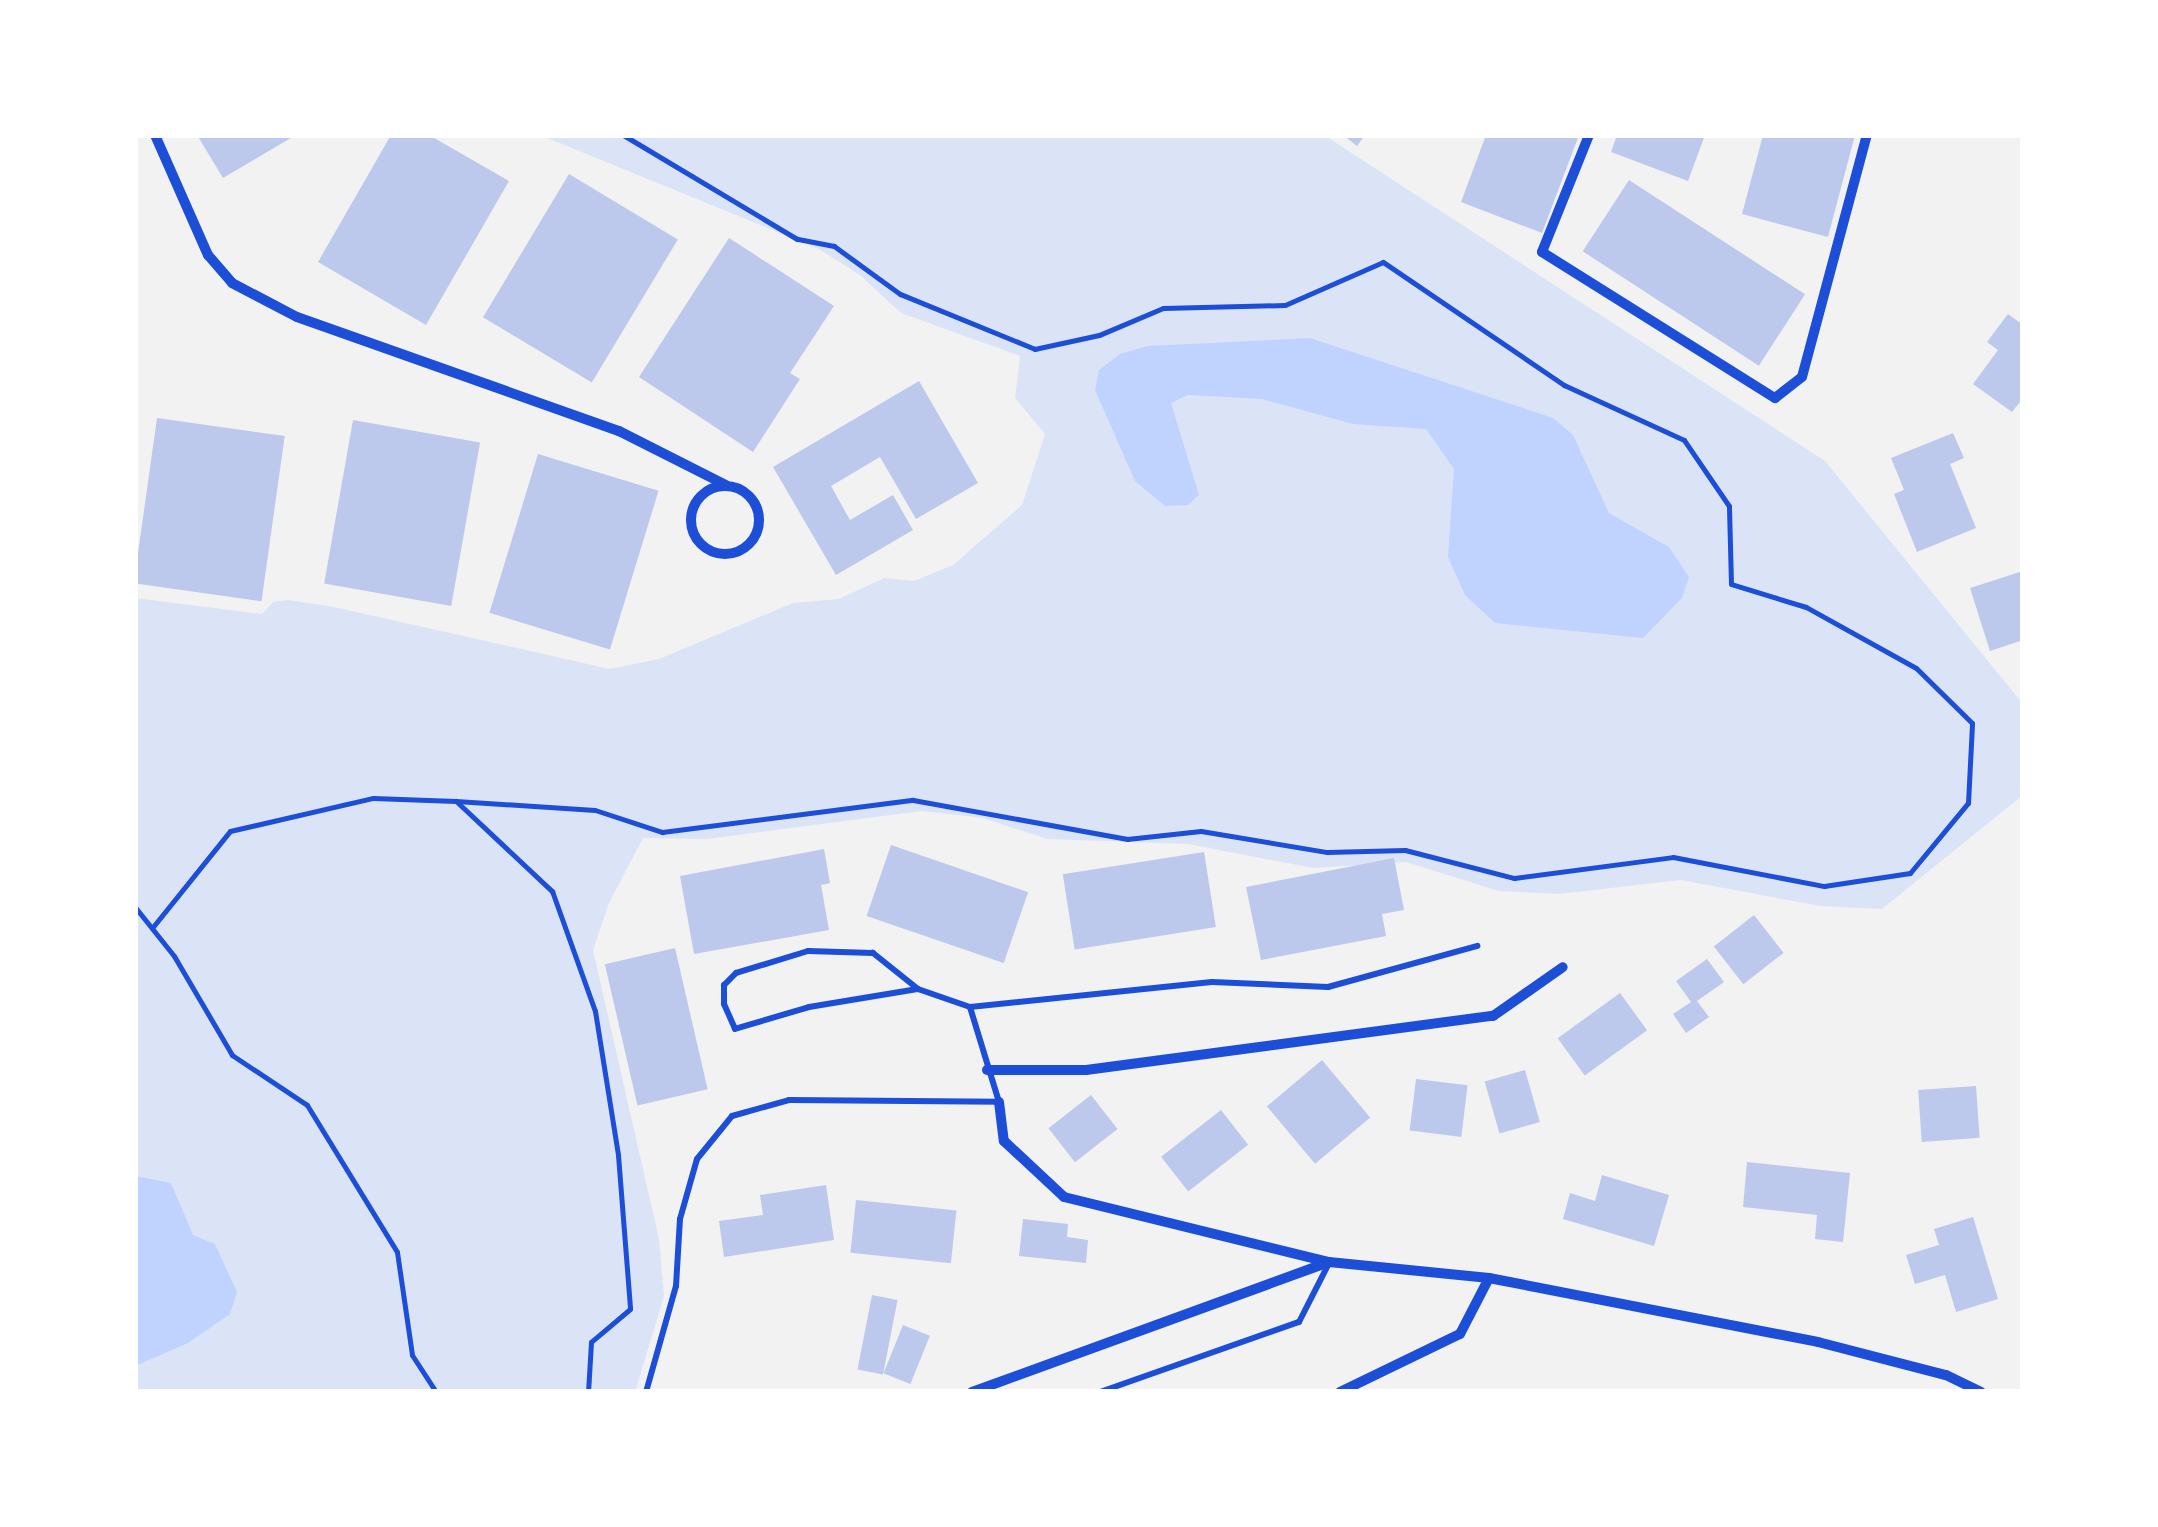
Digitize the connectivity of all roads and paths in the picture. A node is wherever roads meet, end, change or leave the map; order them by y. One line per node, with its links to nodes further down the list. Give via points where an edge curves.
1 (156, 135): 5 (street, via 208,256 232,282 297,317 618,431)
2 (622, 135): 6 (path, via 797,239 834,246 900,294 1035,348 1099,335 1163,308 1284,305 1383,262 1564,384 1684,440 1729,506 1731,584 1806,607 1916,668 1972,723 1968,803 1910,873 1824,886 1673,857 1514,878 1404,850 1327,852 1201,831 1127,839 913,800 662,832 595,810)
3 (1590, 135): 4 (street, via 1542,252 1775,398 1802,377)
4 (1867, 135)
5 (726, 485): 5 (street, via 701,494 690,519 700,544 724,555 749,545 759,521 750,496)
6 (456, 801): 8 (path, via 373,798 230,831); 18 (path, via 552,891 595,1011 618,1156 630,1309 591,1342)
7 (135, 906): 8 (path)
8 (152, 928): 17 (path, via 232,1055 307,1105 397,1252 412,1355)
9 (1477, 946): 12 (lane, via 1328,986 1212,982)
10 (1563, 967): 13 (street, via 1493,1016 1475,1020 1086,1070)
11 (918, 989): 11 (lane, via 873,953 808,951 736,973 724,985 724,1004 735,1029 809,1007); 12 (lane)
12 (970, 1007): 13 (lane)
13 (987, 1070): 14 (lane)
14 (999, 1102): 15 (street, via 1004,1141 1064,1196); 19 (lane, via 789,1100 732,1116 697,1159 680,1219 676,1286)
15 (1329, 1262): 16 (street); 20 (street); 21 (lane, via 1299,1322)
16 (1490, 1278): 22 (street, via 1460,1334); 23 (street, via 1818,1342 1946,1375)
17 (436, 1392)
18 (588, 1392)
19 (646, 1392)
20 (972, 1392)
21 (1100, 1392)
22 (1340, 1392)
23 (1981, 1392)

